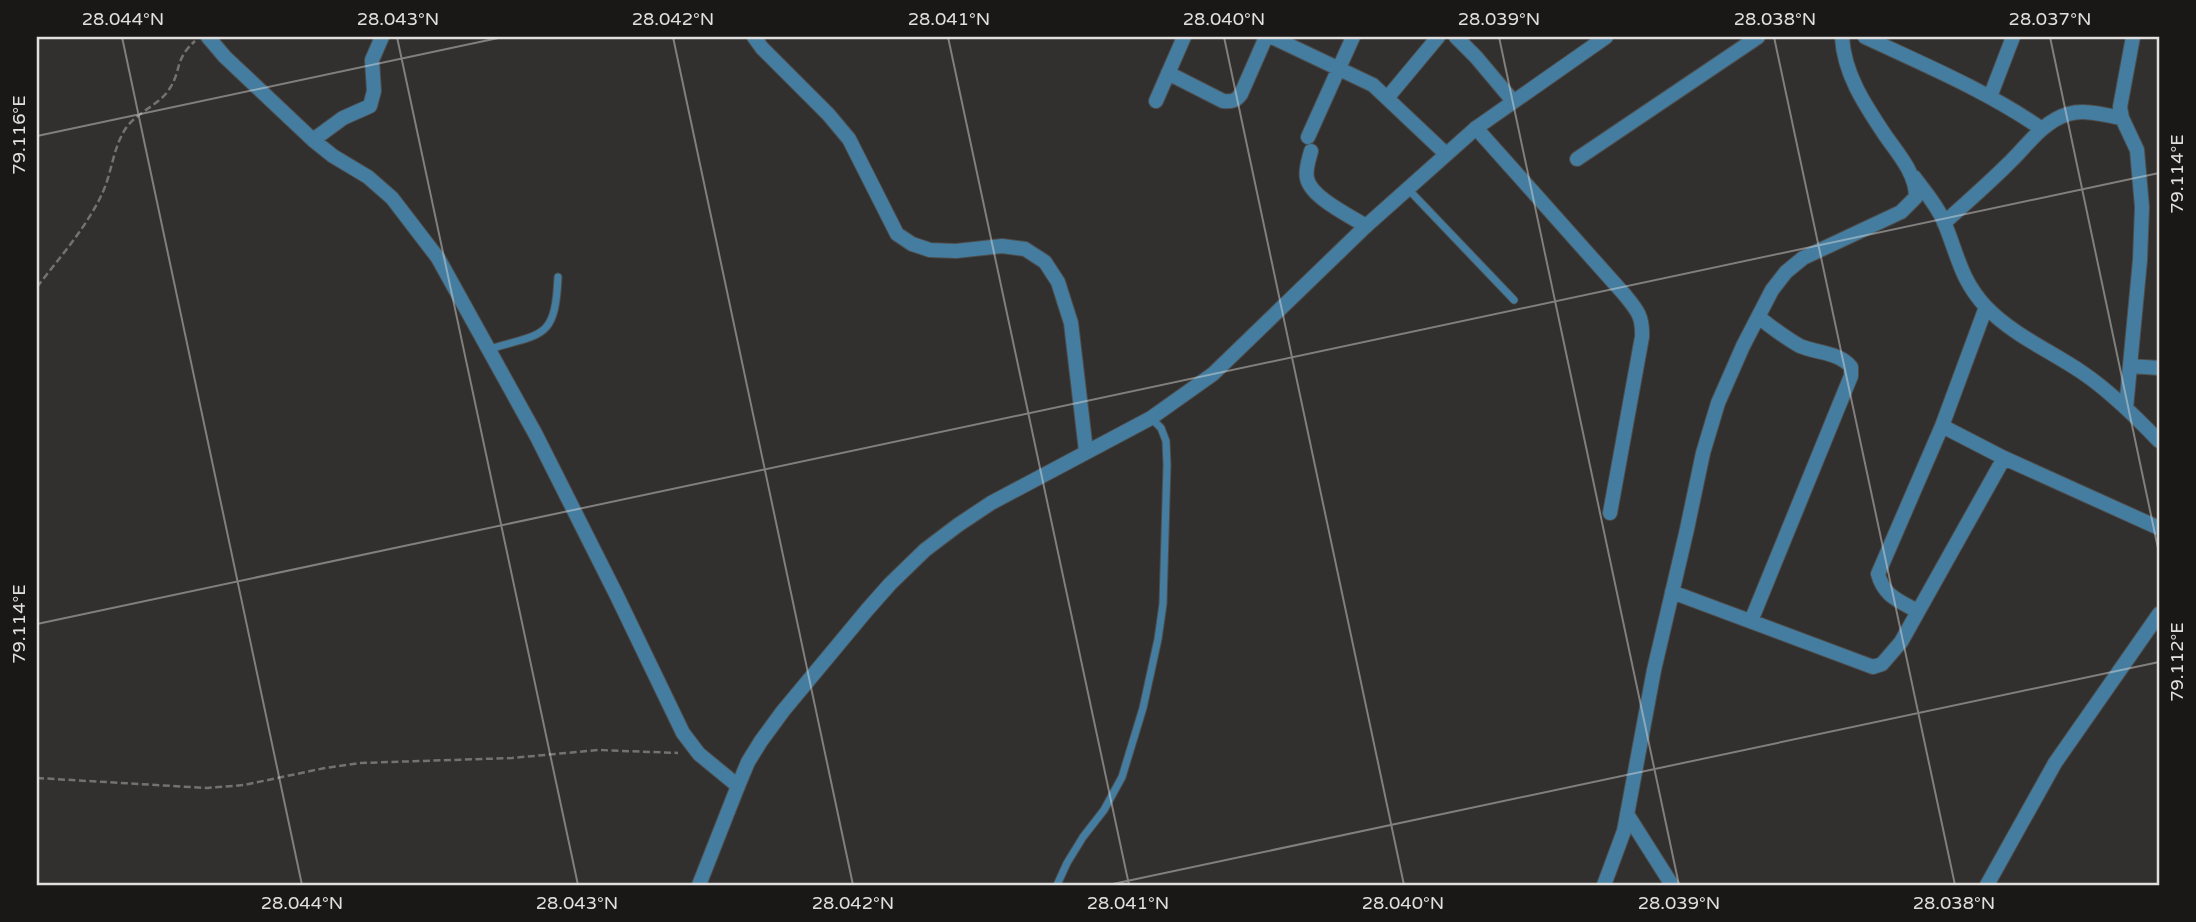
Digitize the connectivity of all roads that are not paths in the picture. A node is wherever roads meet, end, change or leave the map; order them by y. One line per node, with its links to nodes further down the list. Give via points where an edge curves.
1 (208, 37): 25 (street)
2 (382, 37): 25 (street, via 372,60 370,106 343,118)
3 (754, 37): 43 (street, via 849,139 897,234 930,250 1002,246 1025,249 1045,262 1058,282 1071,323)
4 (1185, 37): 17 (street)
5 (1266, 37): 17 (street, via 1237,100 1223,101)
6 (1272, 37): 16 (street)
7 (1353, 37): 16 (street)
8 (1438, 37): 18 (street)
9 (1458, 37): 21 (street)
10 (1606, 37): 21 (street)
11 (1758, 37): 27 (street)
12 (1842, 37): 28 (street, via 1857,89)
13 (1865, 37): 19 (street)
14 (2013, 37): 19 (street)
15 (2133, 37): 22 (street)
16 (1339, 67): 18 (street); 31 (street, via 1309,144 1307,182 1317,195)
17 (1168, 74): 20 (street)
18 (1388, 97): 26 (street)
19 (1990, 97): 24 (street)
20 (1156, 101)
21 (1513, 101): 23 (street)
22 (2122, 118): 24 (street, via 2083,112 2056,119); 37 (street, via 2137,150 2141,196 2141,251)
23 (1476, 128): 26 (street); 45 (street, via 1624,294 1643,322)
24 (2042, 129): 30 (street)
25 (313, 140): 36 (street, via 392,198 438,258)
26 (1446, 154): 29 (street)
27 (1577, 159)
28 (1912, 175): 30 (street); 35 (street, via 1916,197 1911,203 1886,220 1802,258 1772,290)
29 (1408, 189): 31 (street); 33 (lane)
30 (1944, 223): 34 (street, via 1960,270)
31 (1366, 226): 40 (street, via 1213,374)
32 (558, 277): 36 (lane, via 551,323 543,331)
33 (1514, 300)
34 (1986, 307): 39 (street); 41 (street)
35 (1758, 317): 47 (street, via 1718,403); 50 (street, via 1797,344 1846,361 1851,376)
36 (489, 349): 51 (street, via 682,733 699,754)
37 (2130, 366): 38 (street); 39 (street)
38 (2159, 368)
39 (2126, 408): 42 (street)
40 (1151, 418): 43 (street); 54 (lane, via 1166,441 1167,465 1163,604 1155,650 1122,777)
41 (1942, 426): 44 (street); 48 (street, via 1878,574 1890,595)
42 (2159, 441)
43 (1086, 452): 51 (street, via 991,503 916,559 783,710 748,762)
44 (2004, 458): 46 (street); 48 (street)
45 (1610, 513)
46 (2159, 528)
47 (1672, 592): 50 (street); 52 (street)
48 (1917, 611): 50 (street, via 1892,655 1873,667)
49 (2159, 614): 57 (street, via 2055,763)
50 (1751, 621)
51 (738, 786): 53 (street)
52 (1627, 814): 55 (street); 56 (street)
53 (699, 885)
54 (1057, 885)
55 (1604, 885)
56 (1672, 885)
57 (1987, 885)

